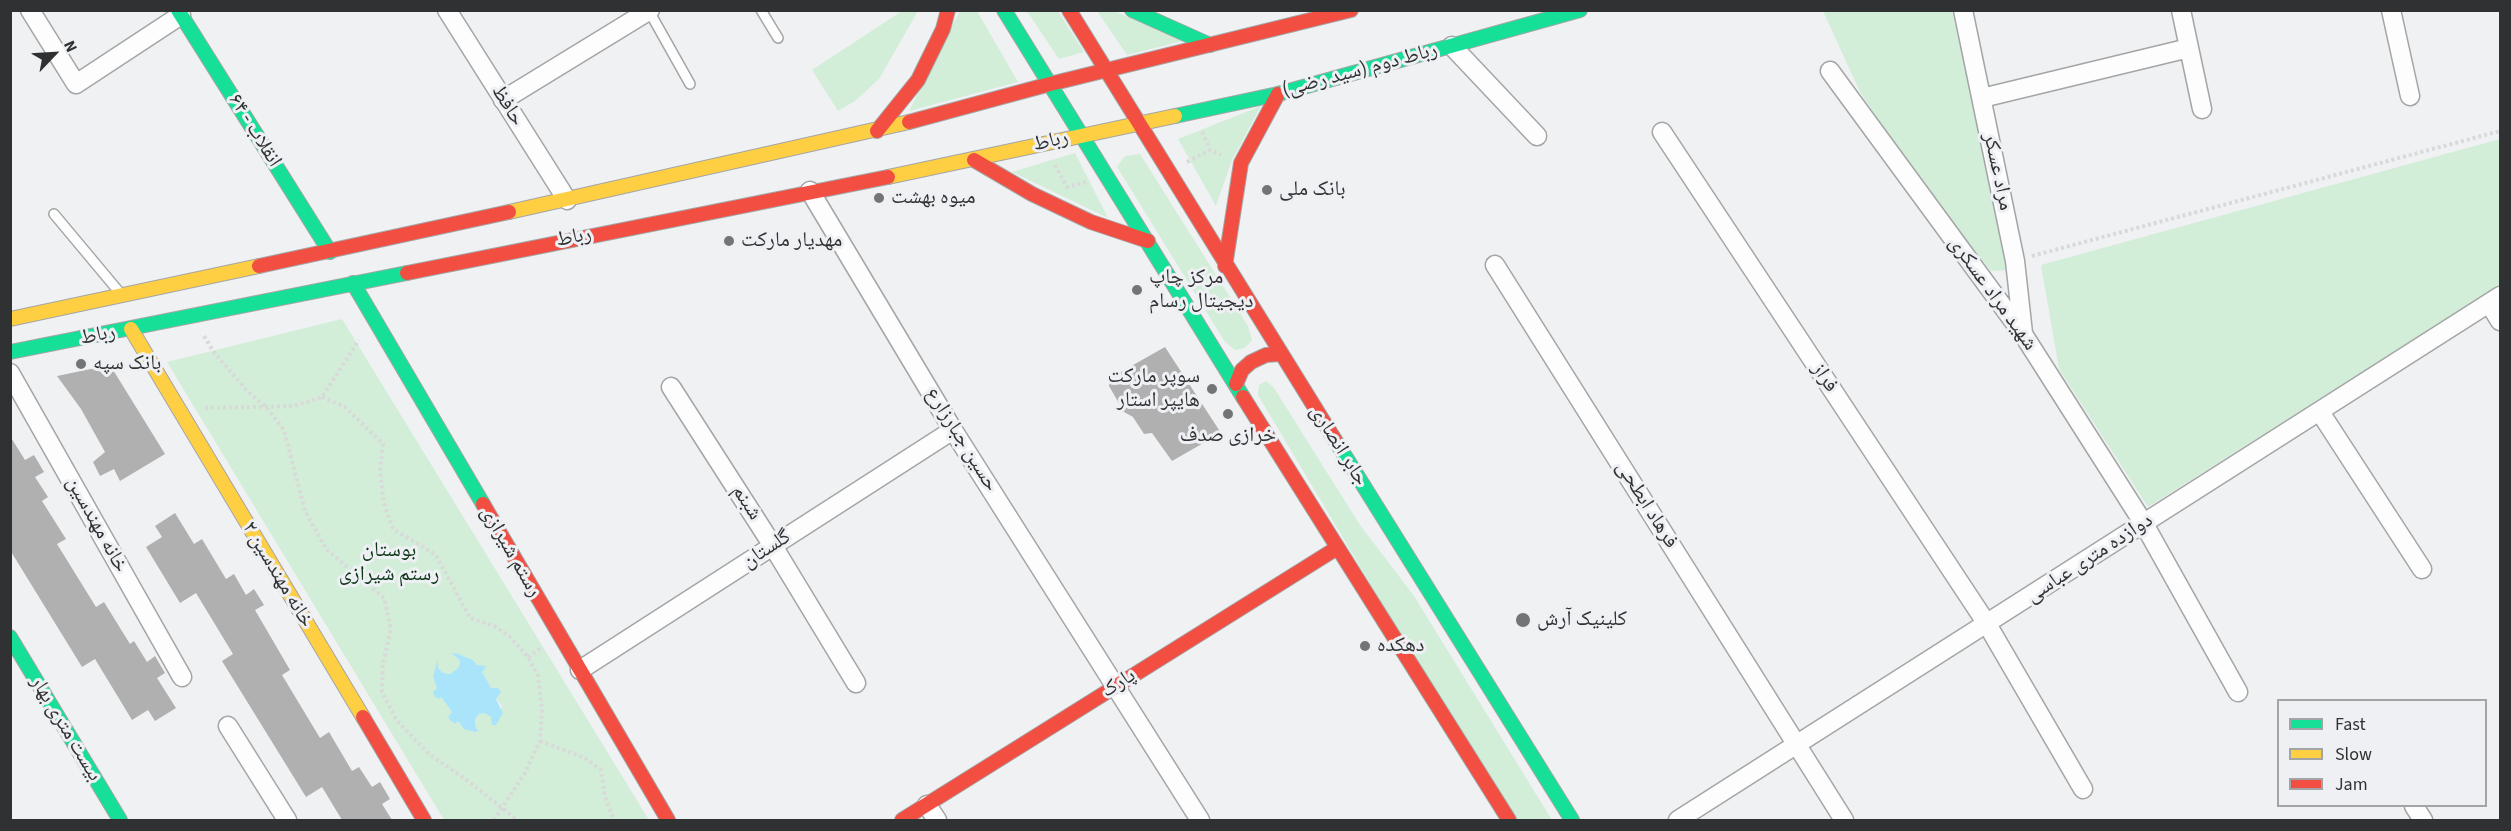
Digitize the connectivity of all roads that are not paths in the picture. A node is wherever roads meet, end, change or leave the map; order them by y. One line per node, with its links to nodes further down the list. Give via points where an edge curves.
1 (30, 10): 14 (street, via 76,84)
2 (447, 10): 26 (street, حافظ)
3 (761, 10): 15 (lane)
4 (948, 10): 29 (main road, via 918,80)
5 (1004, 10): 22 (main road)
6 (1069, 10): 19 (main road, جابر انصاری)
7 (1132, 10): 16 (main road)
8 (1351, 10): 16 (main road)
9 (1580, 10): 17 (main road, رباط دوم (سید رضی))
10 (1963, 10): 25 (street, مراد عسکر)
11 (2181, 10): 18 (street)
12 (2391, 10): 24 (street)
13 (650, 11): 21 (lane); 26 (street)
14 (180, 13): 38 (main road, انقلاب - ۶۴)
15 (778, 38)
16 (1210, 45): 19 (main road)
17 (1452, 46): 23 (main road, رباط دوم (سید رضی)); 32 (street)
18 (2189, 48): 25 (street); 27 (street)
19 (1106, 70): 22 (main road, رباط); 28 (main road, جابر انصاری)
20 (1830, 71): 47 (street, شهید مراد عسکری)
21 (690, 84)
22 (1050, 84): 29 (main road, رباط); 31 (main road)
23 (1278, 94): 28 (main road, رباط دوم (سید رضی)); 40 (main road, via 1241,163)
24 (2410, 96)
25 (1982, 98): 47 (street, مراد عسکر, via 2016,261)
26 (503, 100): 35 (street, حافظ)
27 (2202, 109)
28 (1138, 124): 31 (main road, رباط); 40 (main road, جابر انصاری)
29 (877, 131): 35 (main road, رباط)
30 (1662, 132): 59 (street, فراز)
31 (1082, 135): 33 (main road, رباط); 37 (main road)
32 (1537, 136)
33 (974, 160): 34 (main road, رباط); 37 (main road, via 1032,195 1091,222)
34 (810, 191): 41 (main road, رباط); 54 (street, حسین جبارزارع)
35 (567, 200): 38 (main road, رباط)
36 (54, 214): 42 (lane)
37 (1148, 241): 51 (main road)
38 (330, 252): 42 (main road, رباط)
39 (1495, 265): 67 (street, فرهاد ابطحی)
40 (1225, 266): 49 (main road, جابر انصاری)
41 (353, 283): 46 (main road, رباط); 61 (main road, رستم شیرازی)
42 (121, 294): 44 (main road, رباط)
43 (2495, 300): 45 (street); 53 (street, دوازده متری عباسی)
44 (11, 318)
45 (2500, 321)
46 (131, 329): 48 (main road, رباط); 74 (main road, خانه مهندسین ۲)
47 (2023, 334): 55 (street, شهید مراد عسکری)
48 (10, 352)
49 (1280, 354): 51 (main road, via 1251,362); 78 (main road, جابر انصاری)
50 (10, 373): 62 (street, خانه مهندسین)
51 (1236, 384): 57 (main road)
52 (671, 387): 56 (street, شبنم)
53 (2320, 412): 55 (street, دوازده متری عباسی); 58 (street)
54 (953, 430): 56 (street, گلستان); 64 (street, حسین جبارزارع)
55 (2144, 524): 59 (street, دوازده متری عباسی); 65 (street, شهید مراد عسکری)
56 (773, 546): 61 (street, گلستان); 63 (street, شبنم)
57 (1337, 548): 64 (main road, پارک); 71 (main road)
58 (2422, 569)
59 (1987, 624): 67 (street, دوازده متری عباسی); 68 (street, فراز)
60 (10, 637): 72 (main road, بیست متری بهار)
61 (580, 670): 75 (main road, رستم شیرازی)
62 (182, 677)
63 (856, 683)
64 (1117, 686): 70 (main road, پارک); 77 (street, حسین جبارزارع)
65 (2238, 692)
66 (228, 726): 73 (street)
67 (1797, 745): 79 (street, دوازده متری عباسی); 80 (street, فرهاد ابطحی)
68 (2083, 789)
69 (2415, 807): 81 (street)
70 (932, 813): 76 (main road, پارک)
71 (1504, 816)
72 (120, 820)
73 (287, 820)
74 (424, 820)
75 (668, 820)
76 (902, 820)
77 (1200, 820)
78 (1572, 820)
79 (1678, 820)
80 (1844, 820)
81 (2423, 820)

